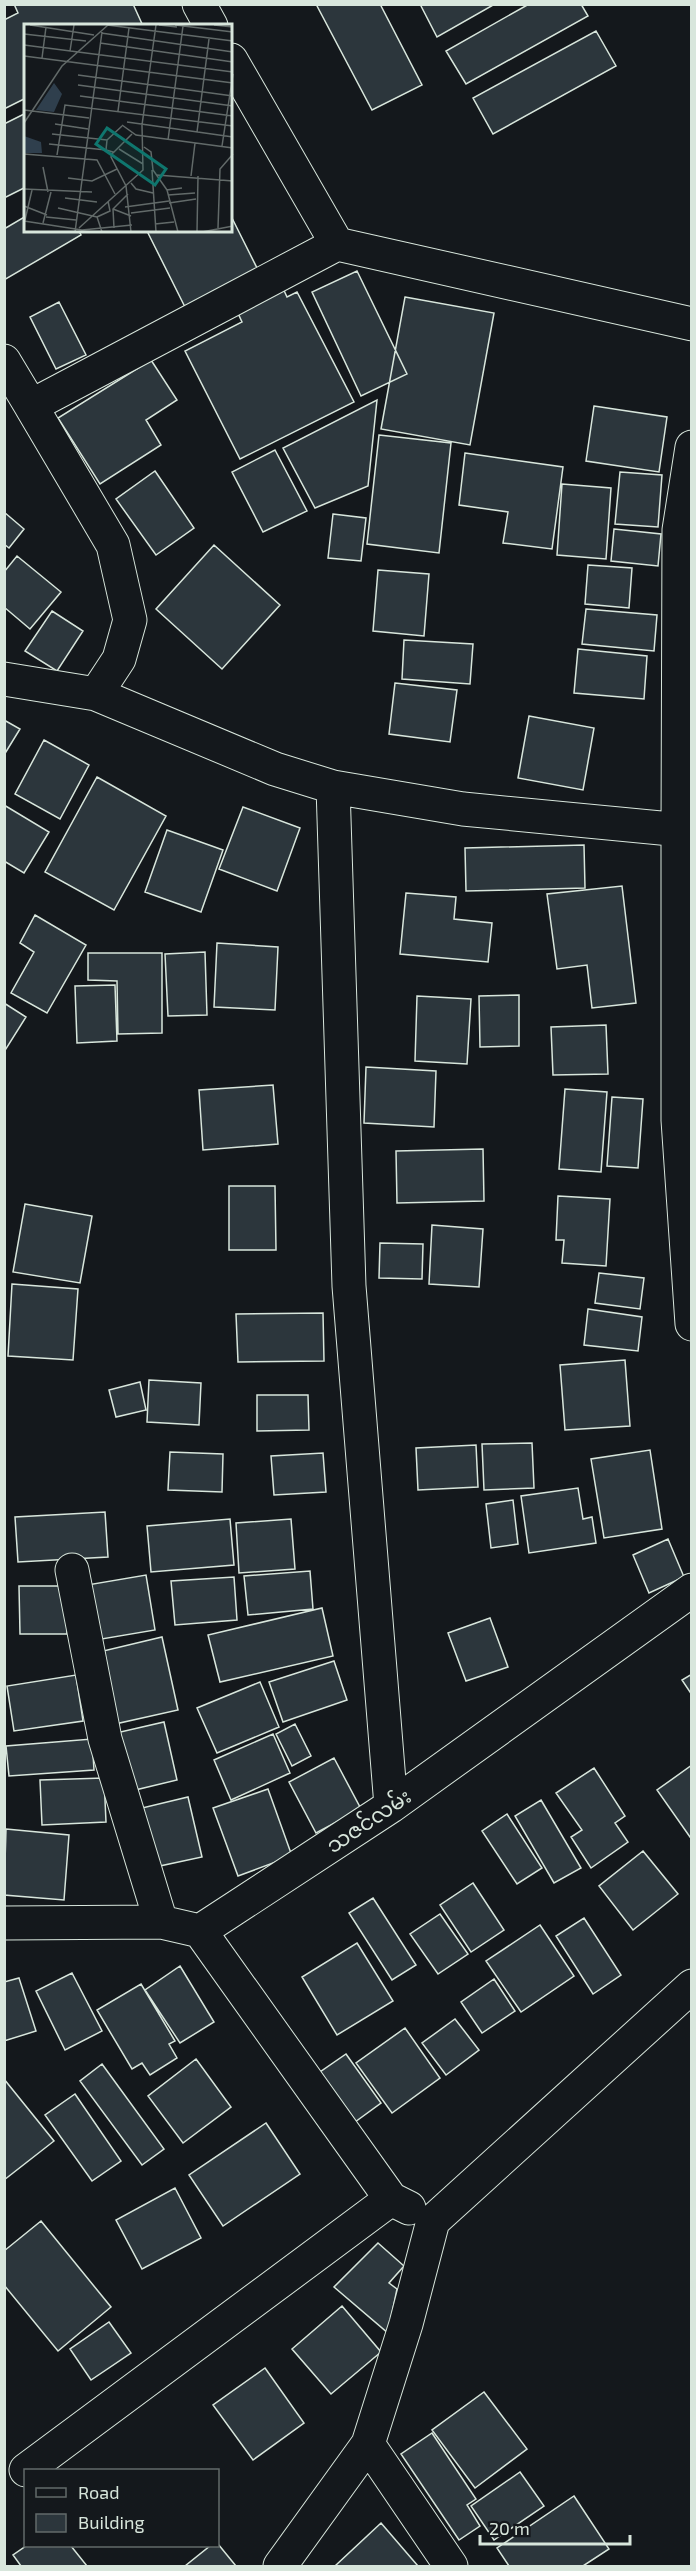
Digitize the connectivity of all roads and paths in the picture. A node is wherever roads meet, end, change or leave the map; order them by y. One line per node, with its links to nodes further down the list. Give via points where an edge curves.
1 (199, 4): 2 (street)
2 (210, 24)
3 (232, 62): 4 (street)
4 (337, 244): 5 (street); 7 (street)
5 (692, 324)
6 (4, 361): 7 (street)
7 (31, 406): 10 (street, via 113,545 130,620 119,659)
8 (692, 447): 12 (street, via 679,530)
9 (4, 679): 10 (street)
10 (96, 694): 11 (street, via 275,769)
11 (333, 787): 12 (street, via 463,809); 16 (street, via 349,1286)
12 (685, 831): 13 (street, via 678,1120)
13 (692, 1324)
14 (72, 1570): 17 (street, via 105,1738)
15 (692, 1590): 16 (street, သဇင်လမ်း)
16 (391, 1806): 19 (street, သဇင်လမ်း)
17 (161, 1922): 18 (street); 19 (street)
18 (4, 1923)
19 (201, 1931): 21 (street)
20 (692, 1986): 22 (street)
21 (391, 2199): 22 (street); 24 (street)
22 (433, 2221): 23 (street)
23 (368, 2444): 27 (street); 28 (street)
24 (29, 2469)
25 (24, 2472): 26 (street)
26 (4, 2487)
27 (280, 2566)
28 (451, 2566)

